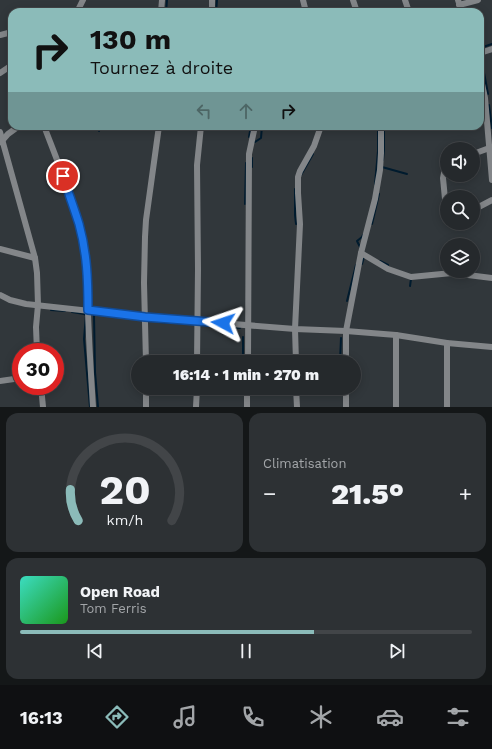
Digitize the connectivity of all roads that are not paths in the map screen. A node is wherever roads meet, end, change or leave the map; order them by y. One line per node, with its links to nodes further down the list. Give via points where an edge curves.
1 (478, 0): 2 (street)
2 (459, 2)
3 (484, 85): 4 (street)
4 (489, 98): 14 (street)
5 (14, 130): 13 (street)
6 (46, 130): 25 (street, via 79,224 88,276)
7 (159, 130): 26 (street, via 146,220)
8 (201, 130): 27 (street, via 197,165)
9 (254, 130): 28 (street, via 249,154)
10 (320, 130): 29 (street, via 298,177 300,236)
11 (381, 130): 20 (street, via 379,177)
12 (0, 132): 13 (street)
13 (1, 142): 21 (street)
14 (490, 147): 15 (street); 16 (street)
15 (480, 151)
16 (492, 180)
17 (492, 200): 18 (street)
18 (480, 206)
19 (0, 249): 21 (street)
20 (360, 253): 22 (street, via 388,269 411,277 452,273); 30 (street)
21 (34, 258): 24 (street)
22 (492, 278)
23 (0, 295): 24 (street, via 10,300)
24 (38, 305): 25 (street); 32 (street)
25 (88, 310): 26 (street); 49 (street)
26 (145, 317): 27 (street); 35 (street)
27 (197, 321): 28 (street); 36 (street)
28 (248, 325): 29 (street); 37 (street)
29 (295, 329): 30 (street); 38 (street)
30 (346, 331): 31 (street); 39 (street)
31 (396, 335): 33 (street); 55 (street)
32 (37, 343)
33 (447, 343): 34 (street); 56 (street)
34 (492, 347)
35 (146, 355)
36 (197, 355)
37 (248, 355)
38 (296, 355)
39 (346, 355)
40 (12, 379): 41 (street)
41 (0, 381)
42 (42, 395): 48 (street)
43 (146, 395): 50 (street)
44 (197, 395): 51 (street)
45 (247, 395): 52 (street)
46 (296, 395): 53 (street)
47 (346, 395): 54 (street)
48 (43, 407)
49 (93, 407)
50 (146, 407)
51 (196, 407)
52 (247, 407)
53 (297, 407)
54 (346, 407)
55 (396, 407)
56 (447, 407)

